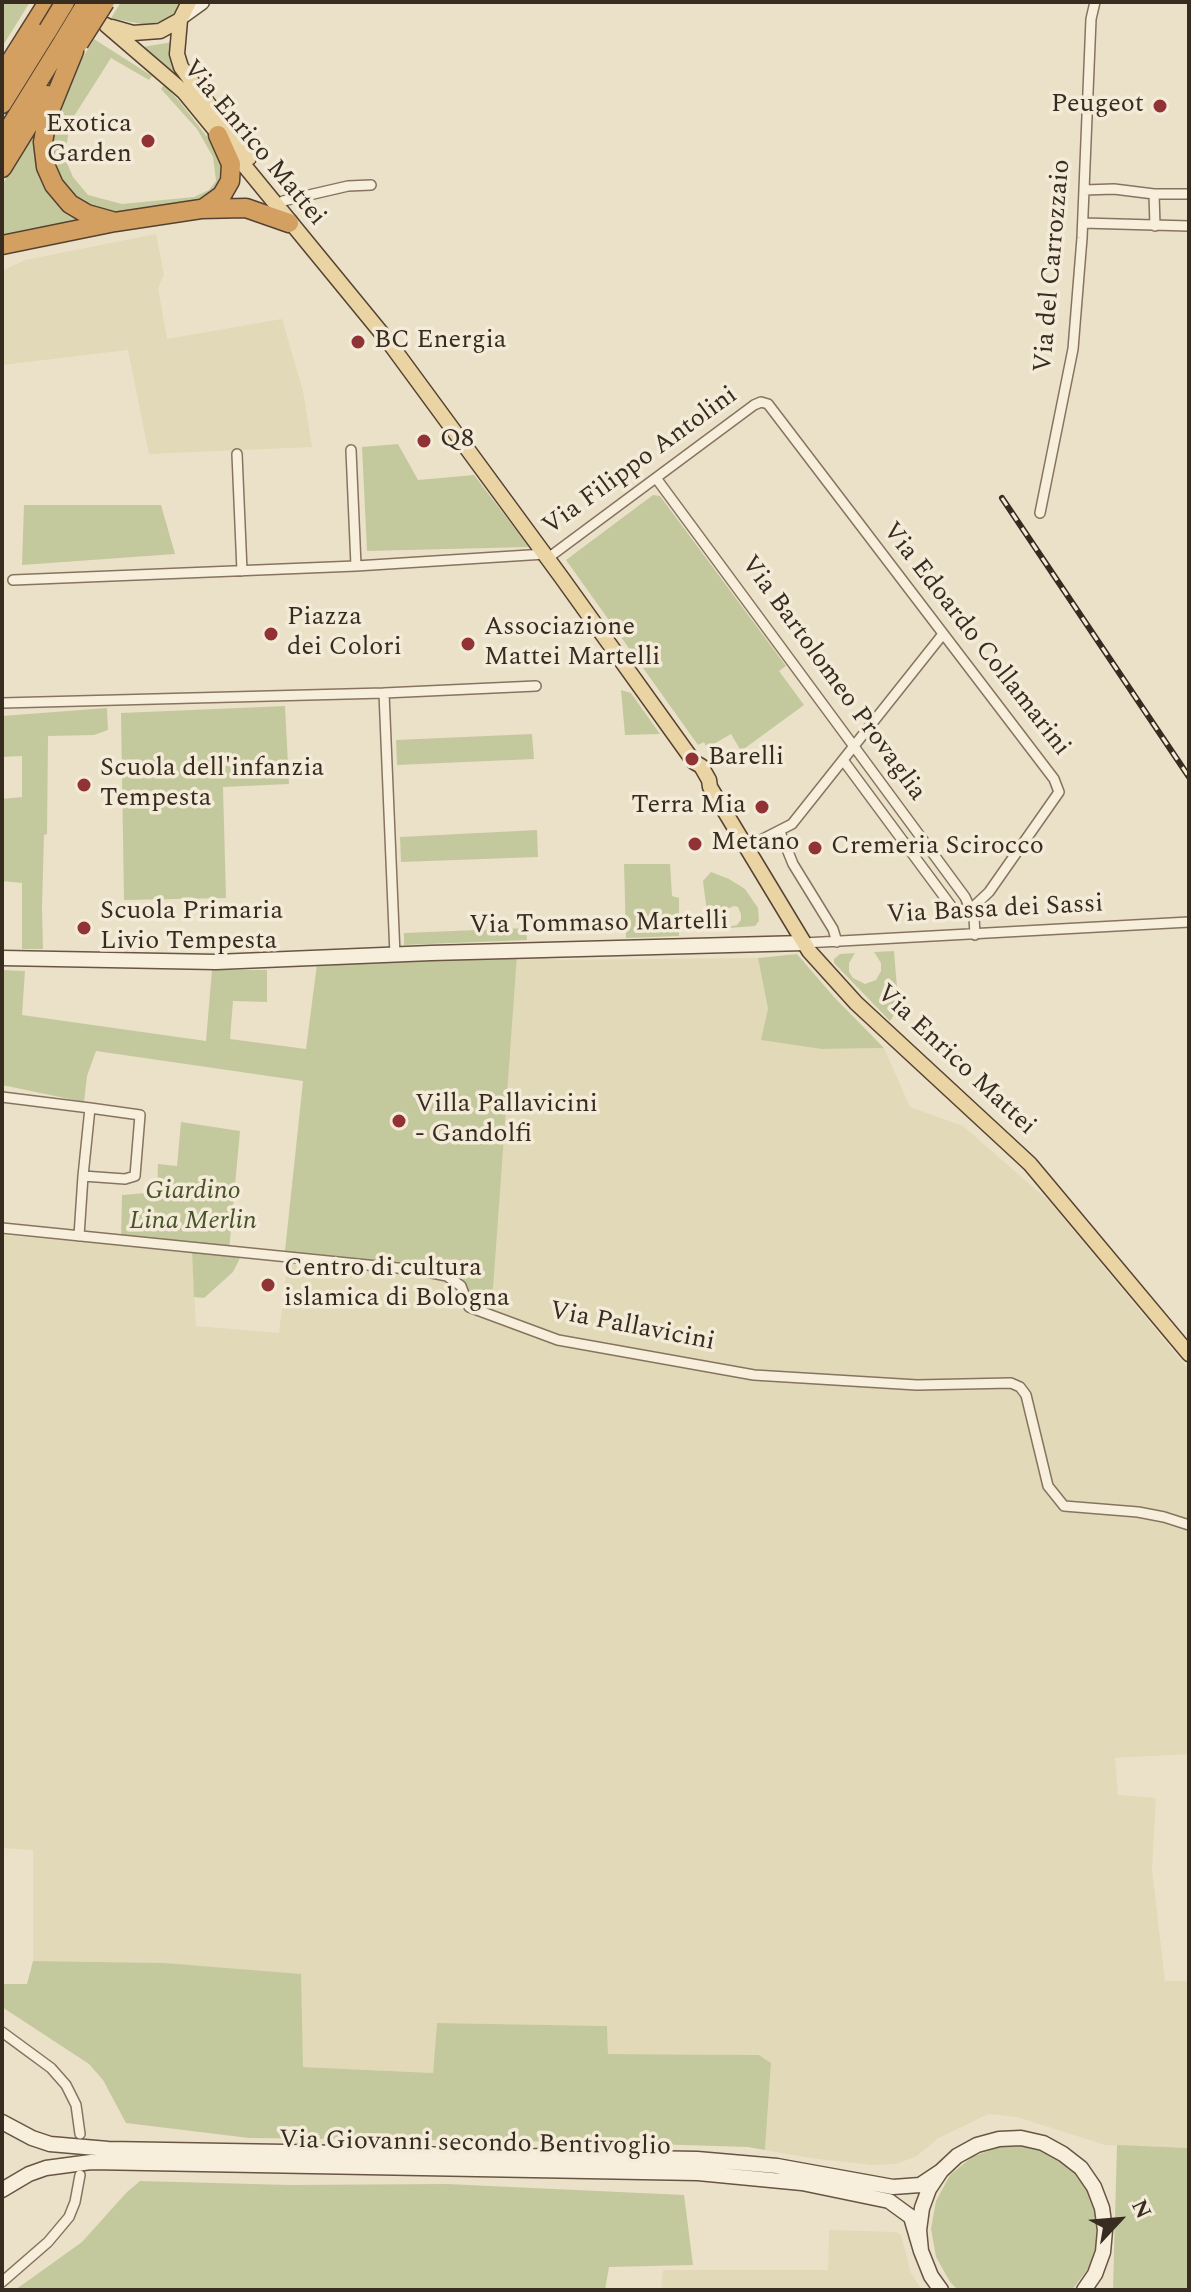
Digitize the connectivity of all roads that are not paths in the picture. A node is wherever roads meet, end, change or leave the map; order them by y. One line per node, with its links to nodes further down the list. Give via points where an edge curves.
1 (48, 2): 10 (highway)
2 (72, 2): 9 (main road); 10 (highway, bridge)
3 (105, 2): 10 (highway, bridge)
4 (202, 2): 7 (street)
5 (1087, 2): 8 (street, Via del Carrozzaio)
6 (1095, 2): 8 (street, Via del Carrozzaio)
7 (184, 12): 9 (main road, via 154,33); 20 (main road, Via Enrico Mattei, via 177,47 181,67)
8 (1091, 19): 17 (street, Via del Carrozzaio)
9 (106, 25): 13 (main road, Via Enrico Mattei, via 174,82)
10 (60, 37): 11 (highway); 12 (highway); 14 (highway); 15 (highway); 22 (highway, via 44,129 46,167 70,204)
11 (2, 75)
12 (2, 104)
13 (218, 135): 21 (highway, via 231,164 230,181 222,195); 23 (main road, Via Enrico Mattei)
14 (2, 140)
15 (2, 168)
16 (371, 185): 20 (street, Via Enrico Mattei)
17 (1084, 190): 18 (street); 24 (street, Via del Carrozzaio)
18 (1154, 194): 19 (street); 25 (street)
19 (1189, 194)
20 (283, 201): 28 (main road, Via Enrico Mattei)
21 (201, 209): 22 (highway); 23 (highway, via 246,208)
22 (115, 222): 27 (highway)
23 (289, 223): 28 (main road, Via Enrico Mattei)
24 (1083, 223): 25 (street); 33 (street, Via del Carrozzaio, via 1073,349)
25 (1155, 226): 26 (street)
26 (1189, 226)
27 (2, 245)
28 (357, 302): 34 (main road, Via Enrico Mattei)
29 (761, 402): 32 (street, Via Filippo Antolini); 38 (street, Via Edoardo Collamarini)
30 (351, 450): 35 (street)
31 (237, 454): 36 (street)
32 (656, 478): 34 (street, Via Filippo Antolini); 42 (street, Via Bartolomeo Provaglia)
33 (1040, 513)
34 (546, 556): 35 (street); 45 (main road, Via Enrico Mattei, via 701,766)
35 (356, 566): 36 (street)
36 (242, 571): 37 (street)
37 (13, 580)
38 (943, 634): 42 (street); 46 (street, Via Edoardo Collamarini, via 1059,792 997,882)
39 (536, 686): 40 (street)
40 (384, 693): 41 (street); 51 (street)
41 (2, 703)
42 (854, 746): 43 (street); 46 (street, Via Bartolomeo Provaglia)
43 (843, 760): 44 (street); 46 (street, Via Bartolomeo Provaglia, via 954,910)
44 (780, 832): 45 (street); 49 (street)
45 (747, 847): 50 (main road, Via Enrico Mattei)
46 (971, 909): 48 (street, Via Bartolomeo Provaglia)
47 (1189, 922): 48 (street, Via Bassa dei Sassi)
48 (975, 935): 49 (street, Via Bassa dei Sassi)
49 (837, 942): 50 (street, Via Bassa dei Sassi)
50 (804, 943): 51 (street, Via Tommaso Martelli); 58 (main road, Via Enrico Mattei, via 856,1003 1030,1164)
51 (395, 955): 52 (street, Via Tommaso Martelli, via 216,962)
52 (2, 958)
53 (2, 1097): 54 (street)
54 (90, 1108): 55 (street); 55 (street, via 140,1115 135,1176)
55 (83, 1176): 57 (street)
56 (2, 1228): 57 (street, Via Pallavicini)
57 (79, 1236): 59 (street, Via Pallavicini, via 447,1276 461,1286 469,1307 558,1340 754,1375 917,1385 1011,1383 1026,1395 1048,1486 1064,1506 1138,1512)
58 (1189, 1354)
59 (1189, 1525)
60 (2, 2032): 62 (street, via 66,2085 76,2105)
61 (2, 2122): 63 (street, Via Giovanni secondo Bentivoglio, via 50,2144 108,2149 697,2159 777,2166 893,2187 920,2185)
62 (80, 2134)
63 (941, 2171): 66 (street, via 922,2208); 69 (street, via 967,2150 999,2139 1032,2141 1081,2168 1094,2187 1105,2230 1103,2252)
64 (80, 2175): 67 (street, via 69,2217)
65 (2, 2190): 66 (street, Via Giovanni secondo Bentivoglio, via 46,2168 91,2162 711,2174 802,2183 889,2201 911,2217)
66 (921, 2251): 68 (street, Via Giovanni secondo Bentivoglio)
67 (2, 2282)
68 (941, 2290)
69 (1084, 2290)

